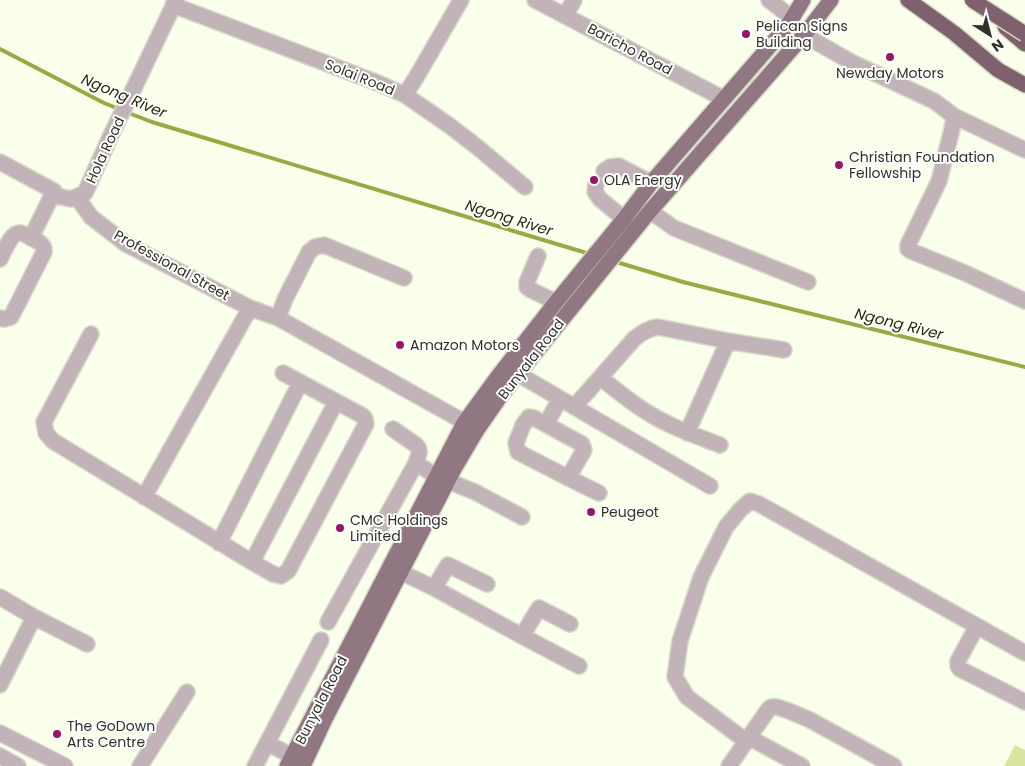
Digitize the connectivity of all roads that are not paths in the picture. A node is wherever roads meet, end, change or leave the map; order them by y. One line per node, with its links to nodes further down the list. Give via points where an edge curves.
1 (461, 0): 20 (street)
2 (535, 0): 11 (street, Baricho Road)
3 (574, 0): 11 (street)
4 (769, 0): 12 (street)
5 (803, 0): 12 (main road, Bunyala Road)
6 (831, 0): 14 (main road, Bunyala Road)
7 (908, 0): 16 (highway)
8 (919, 0): 17 (highway)
9 (973, 0): 13 (highway, bridge); 15 (highway)
10 (174, 2): 20 (street, Solai Road); 30 (street, Hola Road, via 85,193)
11 (565, 16): 21 (street, Baricho Road)
12 (792, 18): 21 (main road, Bunyala Road)
13 (1025, 34)
14 (804, 35): 22 (street, via 853,63 934,101); 31 (main road, Bunyala Road)
15 (1025, 44)
16 (998, 70): 18 (highway); 19 (highway)
17 (1025, 79)
18 (1025, 85)
19 (1025, 92)
20 (405, 95): 28 (street, Solai Road, via 476,146)
21 (724, 99): 26 (main road, Bunyala Road)
22 (954, 116): 23 (street); 39 (street, via 939,181 908,248)
23 (1025, 150)
24 (0, 162): 29 (street)
25 (604, 171): 26 (street, via 619,166)
26 (651, 183): 32 (main road, Bunyala Road)
27 (596, 184): 32 (street, via 595,192 600,199)
28 (524, 187)
29 (55, 193): 30 (street, Hola Road, via 71,199); 33 (street)
30 (77, 197): 40 (street, Professional Street, via 91,217 126,244)
31 (650, 211): 37 (street, via 674,228); 47 (main road, Bunyala Road)
32 (624, 219): 38 (main road, Bunyala Road)
33 (32, 238): 35 (street, via 16,234); 41 (street, via 43,245 44,252 11,317)
34 (538, 256): 38 (street, via 528,287)
35 (0, 258)
36 (404, 278): 42 (street, via 324,245 315,247 298,273)
37 (808, 282)
38 (556, 302): 54 (main road, Bunyala Road, via 499,375)
39 (1025, 302)
40 (250, 308): 42 (street, Professional Street); 63 (street)
41 (0, 318)
42 (278, 318): 54 (street, Professional Street)
43 (91, 334): 63 (street, via 44,422 46,433 53,441)
44 (728, 341): 45 (street); 48 (street, via 650,328 635,338); 56 (street)
45 (784, 350)
46 (283, 373): 49 (street)
47 (518, 374): 50 (street); 54 (main road, Bunyala Road)
48 (601, 378): 52 (street); 56 (street, via 643,410)
49 (300, 382): 51 (street); 65 (street)
50 (560, 399): 52 (street); 53 (street)
51 (336, 402): 66 (street); 66 (street, via 363,416 366,424 288,571 281,576 273,574)
52 (574, 407): 61 (street)
53 (546, 424): 59 (street, via 582,444 584,450); 59 (street, via 529,418 516,443 518,452)
54 (471, 426): 60 (main road, Bunyala Road)
55 (393, 429): 58 (street, via 418,448 420,452)
56 (688, 433): 57 (street)
57 (720, 445)
58 (416, 463): 60 (street); 72 (street)
59 (568, 478): 62 (street)
60 (442, 479): 64 (street); 67 (main road, Bunyala Road)
61 (710, 486)
62 (599, 493)
63 (144, 497): 65 (street)
64 (522, 517)
65 (219, 542): 66 (street)
66 (252, 562)
67 (395, 569): 69 (street); 87 (main road, Bunyala Road, via 325,719)
68 (487, 584): 69 (street, via 448,565)
69 (434, 588): 75 (street)
70 (0, 598): 71 (street)
71 (34, 617): 77 (street); 80 (street)
72 (328, 622)
73 (570, 624): 75 (street, via 539,608)
74 (977, 626): 78 (street); 82 (street, via 958,666); 84 (street, via 750,501 726,527 701,576 680,642 675,677 687,697)
75 (522, 636): 79 (street)
76 (321, 640): 85 (street)
77 (87, 644)
78 (1025, 652)
79 (579, 666)
80 (0, 685)
81 (187, 692): 90 (street)
82 (1025, 702)
83 (0, 733): 89 (street)
84 (747, 739): 92 (street); 93 (street); 94 (street, via 768,710 777,707 810,720)
85 (267, 743): 87 (street); 91 (street)
86 (0, 756): 88 (street)
87 (294, 763)
88 (18, 766)
89 (65, 766)
90 (140, 766)
91 (255, 766)
92 (729, 766)
93 (802, 766)
94 (894, 766)

